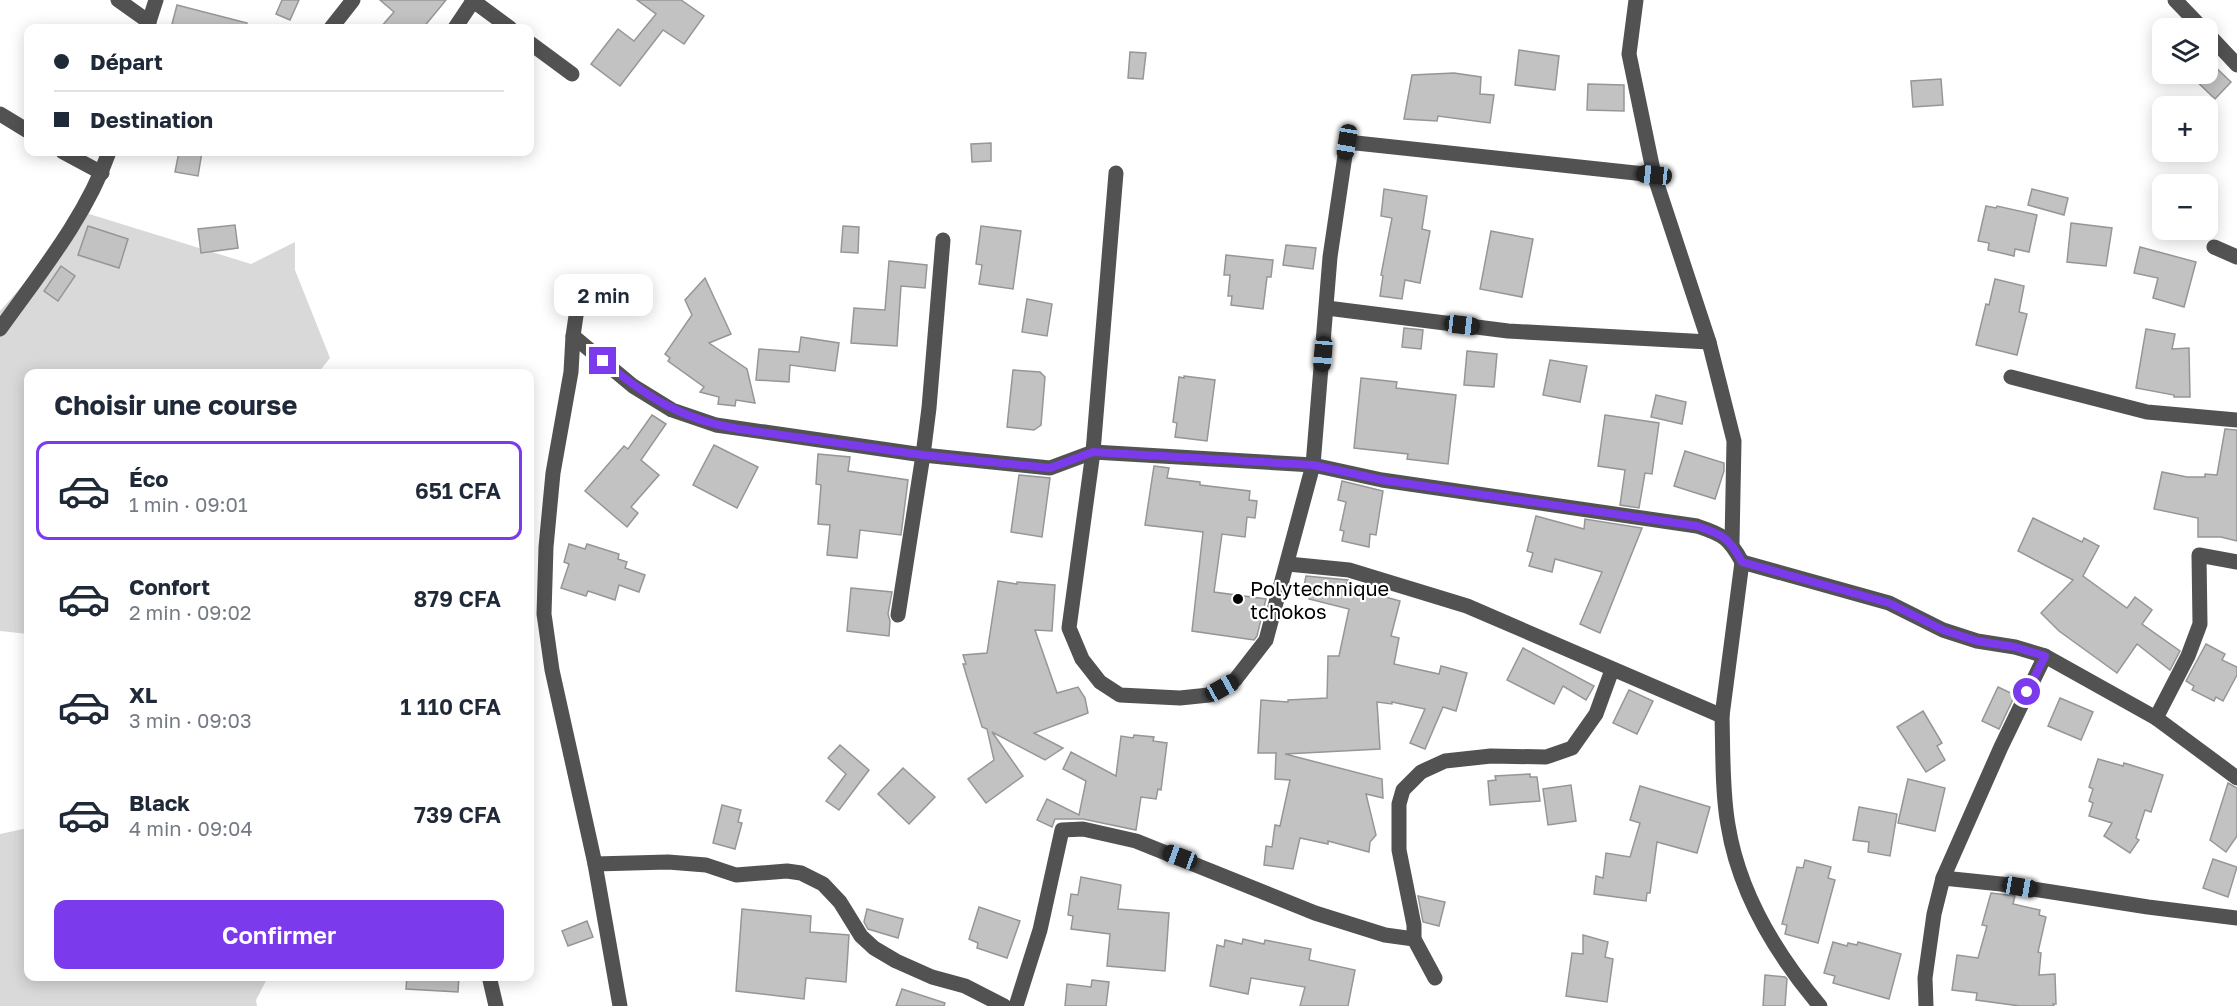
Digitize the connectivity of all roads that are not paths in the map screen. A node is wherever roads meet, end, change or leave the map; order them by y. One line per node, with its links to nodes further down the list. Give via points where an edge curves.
1 (118, 0): 8 (street)
2 (156, 0): 9 (street)
3 (352, 0): 10 (street)
4 (472, 0): 11 (street); 12 (street)
5 (1636, 0): 23 (street, via 1629,54)
6 (2175, 0): 7 (street)
7 (2192, 18)
8 (147, 24)
9 (148, 24)
10 (334, 24)
11 (457, 24)
12 (505, 24)
13 (2218, 45): 15 (street)
14 (534, 46): 16 (street)
15 (2237, 65)
16 (572, 74)
17 (0, 114): 18 (street)
18 (24, 129)
19 (70, 156): 21 (street)
20 (108, 156): 21 (street)
21 (102, 173): 29 (street, via 63,241)
22 (1116, 173): 34 (street)
23 (1654, 175): 28 (street, via 1347,142 1330,257); 31 (street)
24 (943, 240): 35 (street)
25 (2214, 247): 26 (street)
26 (2237, 257)
27 (580, 289): 30 (street)
28 (1327, 308): 31 (street, via 1508,331); 36 (street)
29 (0, 329)
30 (573, 336): 35 (street, via 633,386 672,410 716,425); 47 (street, via 571,372 553,473 544,614 552,670)
31 (1709, 342): 37 (street, via 1734,441)
32 (2011, 377): 33 (street, via 2147,412)
33 (2237, 420)
34 (1093, 452): 35 (street, via 1050,468); 36 (street); 40 (street, via 1070,628 1082,659 1100,682 1120,695 1209,695 1235,680 1266,640)
35 (923, 455): 41 (street)
36 (1313, 465): 37 (street, via 1382,480 1697,526); 40 (street)
37 (1732, 543): 38 (street)
38 (1742, 562): 42 (street, via 1889,603 1943,630 1977,641); 44 (street)
39 (2237, 562): 45 (street, via 2199,555 2200,624)
40 (1288, 564): 43 (street, via 1349,570 1457,603)
41 (898, 615)
42 (2045, 656): 45 (street); 48 (street)
43 (1612, 670): 44 (street); 50 (street, via 1596,714 1572,748 1546,757 1491,756 1445,761 1421,772 1402,790 1399,850)
44 (1722, 716): 57 (street, via 1727,823 1736,862 1772,941)
45 (2156, 718): 46 (street)
46 (2237, 778)
47 (595, 864): 54 (street); 55 (street, via 668,862 706,865 736,875 801,873 823,884 874,948)
48 (1943, 878): 49 (street); 58 (street, via 1925,978)
49 (2237, 918)
50 (1414, 939): 51 (street); 56 (street, via 1385,935 1315,913 1136,841 1083,829 1062,830 1040,930)
51 (1435, 978)
52 (490, 981): 53 (street)
53 (496, 1006)
54 (621, 1006)
55 (1004, 1006)
56 (1016, 1006)
57 (1820, 1006)
58 (1926, 1006)

